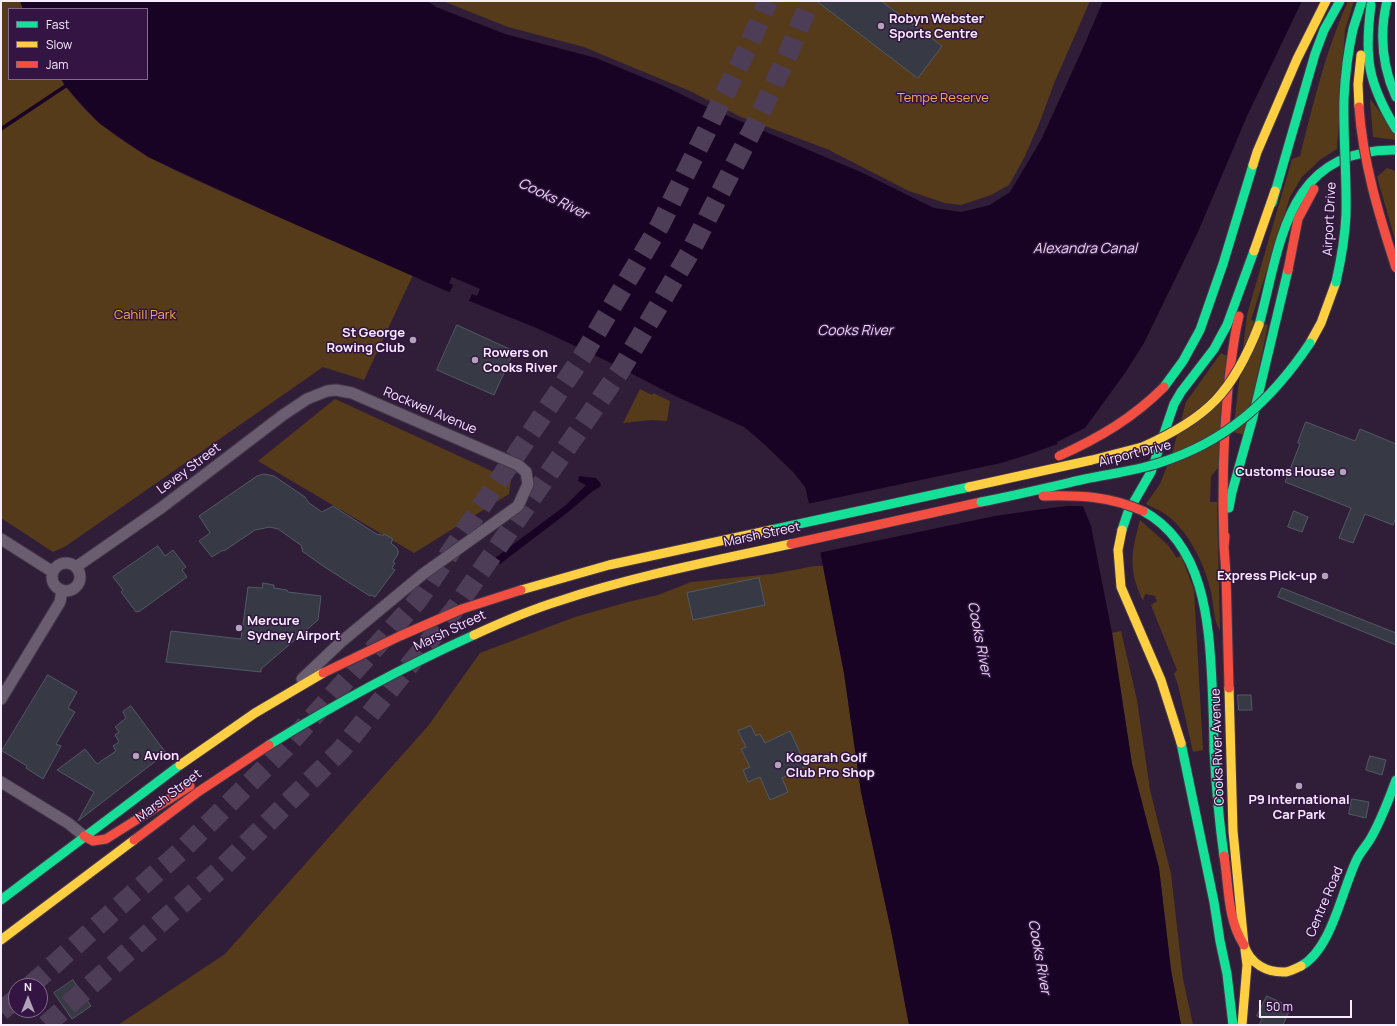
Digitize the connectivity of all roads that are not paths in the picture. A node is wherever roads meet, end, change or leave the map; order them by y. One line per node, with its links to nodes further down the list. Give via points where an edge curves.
1 (1326, 1): 15 (main road, Airport Drive, bridge, via 1297,59 1257,152 1200,330 1183,361 1164,387 1139,411 1112,430 1050,459)
2 (1340, 1): 11 (main road, via 1324,30 1315,54)
3 (1362, 1): 16 (main road, Airport Drive, bridge, via 1346,60 1346,215 1341,260 1321,323 1298,362 1254,411 1198,448 1158,463)
4 (1387, 1): 6 (main road, via 1382,24 1383,52 1388,79)
5 (1372, 3): 7 (main road, via 1368,29 1371,78 1376,93); 12 (main road, bridge, via 1363,37 1358,84 1359,125 1378,211)
6 (1396, 97)
7 (1396, 129)
8 (1396, 150): 10 (main road, via 1366,151 1347,156)
9 (1396, 159): 10 (main road, via 1374,156 1348,159)
10 (1331, 165): 15 (main road, bridge, via 1307,186 1289,215 1259,325 1245,360 1230,385 1205,412 1175,432 1142,447); 18 (main road, via 1298,219 1252,421 1232,492)
11 (1275, 191): 18 (main road, via 1237,324 1227,398 1222,495); 32 (main road, via 1228,325 1174,404 1151,472 1123,524 1118,550 1121,587 1163,685 1180,737)
12 (1396, 268)
13 (318, 394): 14 (street, Rockwell Avenue, via 336,390 352,393 518,465); 19 (street, Levey Street, via 283,415 161,508)
14 (526, 472): 22 (street, Marsh Street, via 528,484 518,506 423,574 341,642)
15 (976, 485): 22 (main road, Marsh Street, via 594,569 537,585 469,607 400,636 326,671)
16 (981, 502): 24 (main road, bridge, via 1082,495 1115,500 1158,520 1180,543 1197,576 1208,619); 25 (main road, Marsh Street, via 671,569 531,610 428,656 355,694)
17 (1, 539): 20 (street)
18 (1224, 547): 31 (main road, Cooks River Avenue, via 1233,831)
19 (76, 567): 20 (street, via 67,563 59,565); 21 (street, via 80,576 78,584 73,589)
20 (53, 572): 21 (street, via 52,580)
21 (62, 590): 23 (street, via 60,602)
22 (285, 694): 28 (main road, Marsh Street, via 193,755)
23 (1, 699)
24 (1213, 701): 31 (main road, via 1216,787 1222,842 1233,924); 32 (main road, via 1208,752 1208,788)
25 (264, 747): 28 (main road, via 222,766 106,839 93,841); 30 (main road, Marsh Street, via 198,792)
26 (1396, 780): 31 (main road, Centre Road, via 1378,826 1358,857 1324,940 1314,955 1300,967 1278,972 1256,964)
27 (1, 782): 28 (street, via 68,823)
28 (84, 836): 29 (main road, Marsh Street)
29 (1, 900)
30 (1, 940)
31 (1244, 948): 34 (main road, Cooks River Avenue, via 1247,965)
32 (1228, 974): 33 (main road)
33 (1233, 1025)
34 (1242, 1025)

